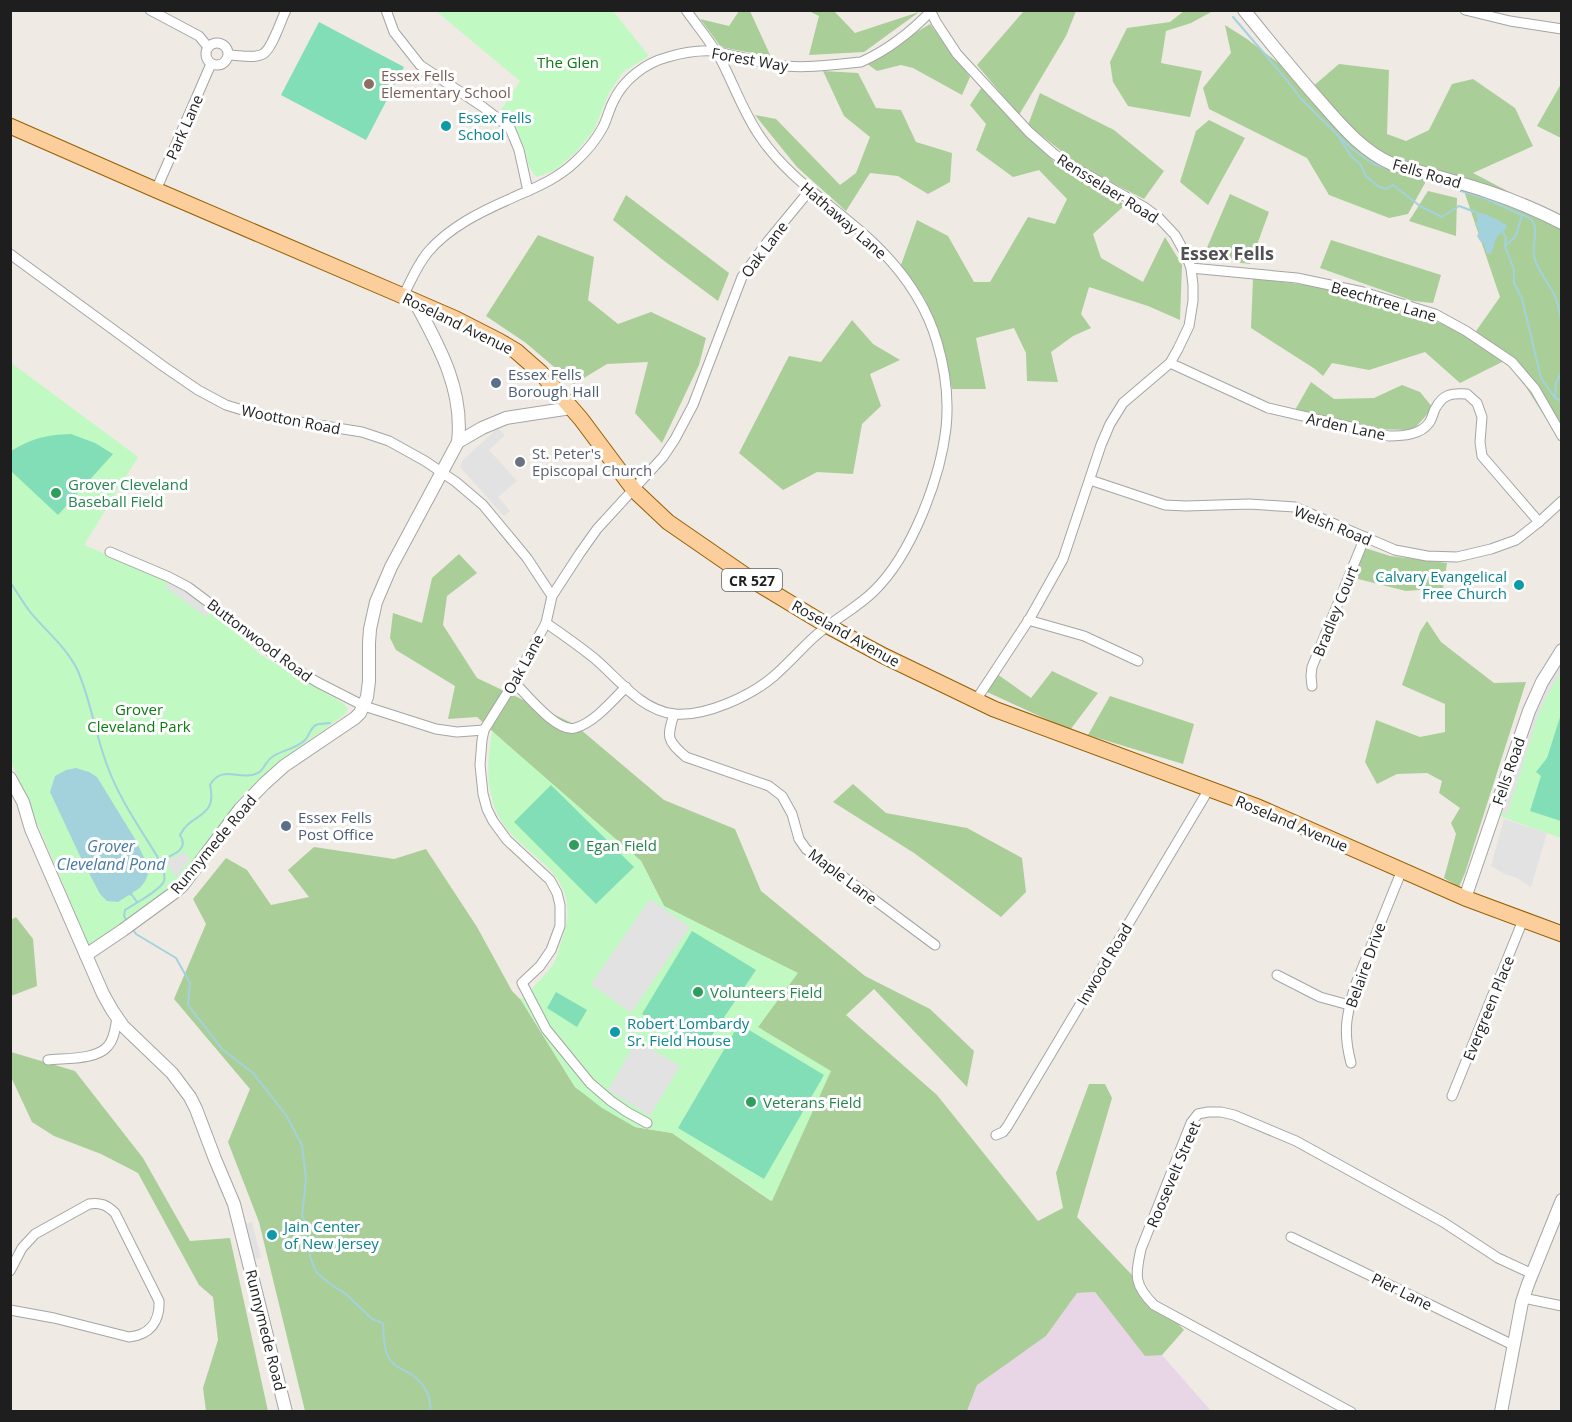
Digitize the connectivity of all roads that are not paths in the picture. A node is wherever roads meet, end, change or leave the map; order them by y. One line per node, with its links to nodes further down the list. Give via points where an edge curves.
1 (150, 10): 9 (street, via 199,36)
2 (286, 10): 11 (street, via 267,51 259,56)
3 (386, 10): 16 (street, via 394,32 420,65 510,128)
4 (686, 10): 10 (street, Hathaway Lane)
5 (1244, 10): 17 (street, Fells Road, via 1347,132 1379,158 1484,189)
6 (1466, 10): 8 (street)
7 (931, 11): 10 (street, Forest Way, via 912,30 861,62 798,67); 19 (street, Rensselaer Road, via 957,54 1029,132 1054,154 1159,218 1175,235)
8 (1562, 29)
9 (208, 46): 11 (street, via 222,43); 12 (street, via 206,56)
10 (715, 51): 15 (street, Hathaway Lane, via 760,137); 16 (street, Forest Way, via 665,57 641,70 623,85 603,127 582,155 549,182)
11 (229, 55): 12 (street, via 220,65)
12 (211, 64): 14 (street, Park Lane)
13 (10, 126): 14 (main road, Roseland Avenue / CR 527)
14 (156, 190): 20 (main road, Roseland Avenue / CR 527)
15 (810, 190): 27 (street, Oak Lane, via 742,277 693,405 663,457); 35 (street, Hathaway Lane, via 876,245 913,289 937,342 946,408 938,467 909,544 876,590)
16 (528, 191): 20 (street, Forest Way, via 467,221 443,238 421,262)
17 (1562, 223)
18 (10, 254): 25 (street, Wootton Road, via 163,366 226,405 262,416 362,432 388,441)
19 (1191, 268): 21 (street, Rensselaer Road, via 1193,301 1189,326); 23 (street, Beechtree Lane, via 1298,278 1435,314 1512,362 1535,389)
20 (409, 299): 22 (main road, Roseland Avenue / CR 527, via 516,351); 24 (street, via 442,353 453,381 459,415)
21 (1170, 363): 26 (street, Rensselaer Road, via 1123,403 1110,424); 29 (street, Arden Lane, via 1268,408 1389,436 1415,433 1429,423 1440,400 1451,393 1467,394 1477,403 1482,417 1482,456)
22 (571, 408): 24 (street, via 506,418); 27 (main road, Roseland Avenue / CR 527)
23 (1562, 436)
24 (458, 442): 25 (street)
25 (442, 472): 32 (street, Wootton Road, via 499,522); 42 (street, via 376,603)
26 (1090, 480): 30 (street, Welsh Road, via 1165,505 1295,507); 33 (street, Rensselaer Road, via 1063,559)
27 (634, 489): 32 (street, Oak Lane, via 597,529); 35 (main road, Roseland Avenue / CR 527, via 668,522)
28 (1562, 501): 29 (street, Welsh Road)
29 (1539, 522): 30 (street, Welsh Road, via 1516,540 1457,557 1395,550)
30 (1365, 537): 39 (street, Bradley Court, via 1312,667)
31 (110, 552): 42 (street, Buttonwood Road, via 188,587 294,668)
32 (552, 596): 34 (street, Oak Lane)
33 (1028, 620): 37 (street, via 1084,636); 41 (street, Rensselaer Road)
34 (546, 623): 38 (street, Oak Lane); 40 (street)
35 (828, 626): 41 (main road, Roseland Avenue / CR 527); 43 (street, via 757,688 704,711)
36 (1562, 650): 48 (street, Fells Road, via 1529,711)
37 (1138, 662)
38 (514, 682): 40 (street, via 554,722 574,729 601,713); 44 (street, Oak Lane)
39 (1312, 686)
40 (626, 687): 43 (street, via 642,702)
41 (976, 700): 46 (main road, Roseland Avenue / CR 527)
42 (364, 706): 44 (street, Buttonwood Road, via 436,729); 52 (street, Runnymede Road, via 355,718 264,784 240,809 182,886)
43 (674, 714): 51 (street, Maple Lane, via 669,732 676,749 686,757 769,786 782,796 806,849)
44 (484, 730): 59 (street, Oak Lane, via 480,765 487,809 507,840 550,880 560,905 560,926 551,950 522,983 546,1029 590,1083)
45 (12, 784): 52 (street)
46 (1209, 789): 47 (main road, Roseland Avenue / CR 527); 60 (street, Inwood Road, via 1007,1127)
47 (1402, 870): 48 (main road, Roseland Avenue / CR 527); 54 (street, Belaire Drive)
48 (1464, 898): 49 (main road, Roseland Avenue / CR 527)
49 (1523, 920): 50 (main road, Roseland Avenue / CR 527); 58 (street, Evergreen Place)
50 (1562, 934)
51 (935, 945)
52 (86, 955): 55 (street, Runnymede Road)
53 (1277, 975): 54 (street, via 1320,997)
54 (1349, 1005): 57 (street, Belaire Drive, via 1346,1045)
55 (117, 1018): 56 (street, via 108,1046 99,1053); 69 (street, Runnymede Road, via 172,1073 196,1109 234,1204)
56 (48, 1060)
57 (1351, 1063)
58 (1452, 1096)
59 (647, 1123)
60 (996, 1135)
61 (1562, 1200): 64 (street)
62 (1291, 1237): 68 (street, Pier Lane)
63 (10, 1271): 67 (street, via 35,1234 96,1203 110,1208 118,1219 159,1301 152,1327 136,1336)
64 (1533, 1272): 65 (street); 70 (street, Roosevelt Street, via 1498,1258 1443,1222 1296,1141 1234,1115 1198,1114 1141,1249 1137,1280 1144,1295 1154,1305)
65 (1523, 1298): 66 (street); 68 (street)
66 (1562, 1306)
67 (10, 1310)
68 (1513, 1345): 71 (street)
69 (286, 1412)
70 (1351, 1412)
71 (1501, 1412)

